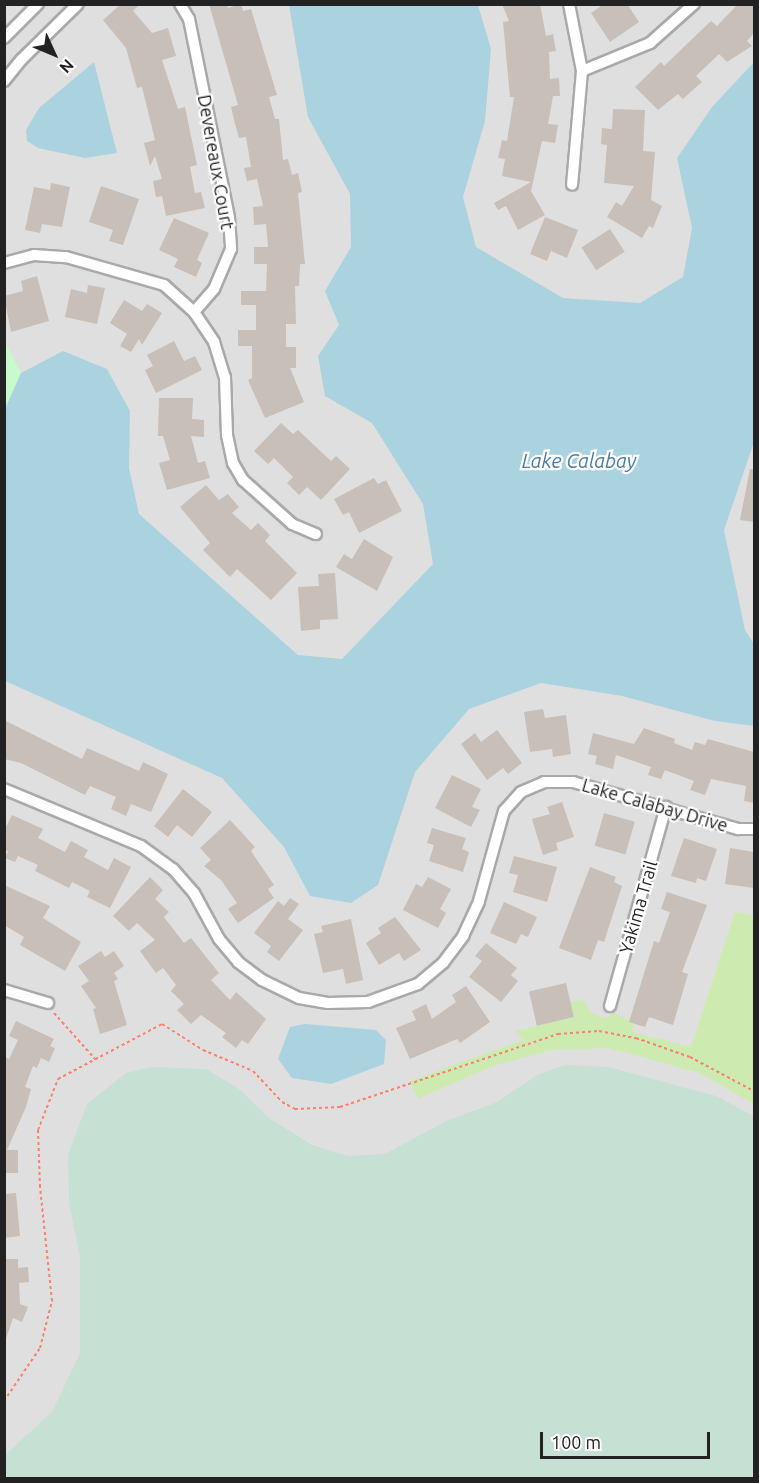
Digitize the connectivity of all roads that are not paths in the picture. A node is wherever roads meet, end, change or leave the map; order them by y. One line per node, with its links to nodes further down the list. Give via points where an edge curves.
1 (38, 4): 6 (street)
2 (78, 4): 8 (street)
3 (180, 4): 11 (street, Devereaux Court, via 189,19 229,218 231,249 214,289)
4 (569, 4): 7 (street)
5 (694, 4): 7 (street, via 650,43)
6 (4, 38)
7 (582, 71): 9 (street)
8 (4, 81)
9 (572, 185)
10 (4, 263): 11 (street, via 34,255 66,257 135,274 164,285)
11 (194, 312): 12 (street, via 214,342 225,377 227,435 233,463 243,480 292,524)
12 (316, 534)
13 (4, 789): 14 (street, Lake Calabay Drive, via 141,846 173,869 194,893 219,939 238,962 262,980 298,998 328,1003 368,1002 418,984 443,963 463,936 479,901 504,811 521,792 544,782 573,782)
14 (666, 807): 15 (street, Lake Calabay Drive, via 738,829); 18 (street, Yakima Trail)
15 (754, 829)
16 (4, 990): 17 (street)
17 (48, 1003)
18 (610, 1006)

